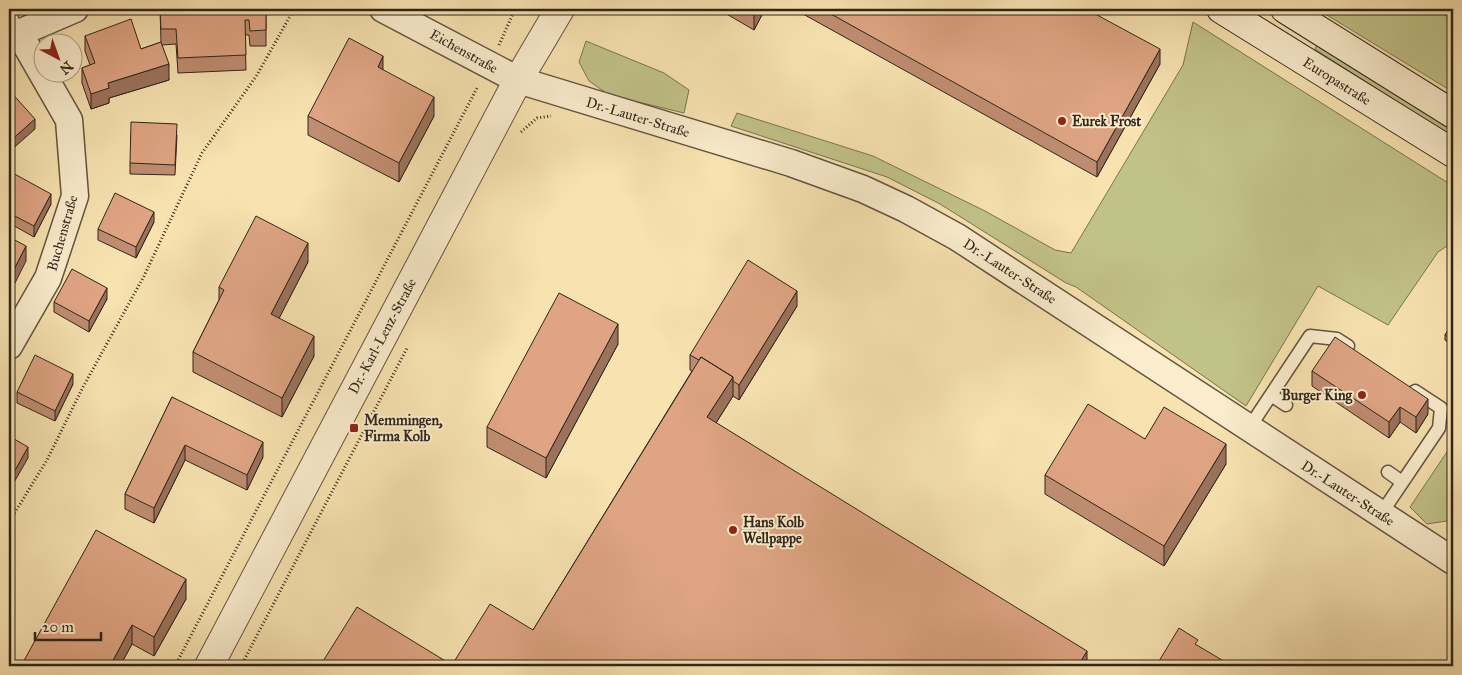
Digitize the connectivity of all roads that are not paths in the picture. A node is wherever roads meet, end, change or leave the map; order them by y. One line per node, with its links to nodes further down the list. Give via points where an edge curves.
1 (75, 9): 6 (street)
2 (383, 9): 7 (street, Eichenstraße)
3 (560, 9): 7 (street, Dr.-Karl-Lenz-Straße)
4 (1222, 9): 9 (street, Europastraße)
5 (1285, 9): 8 (street)
6 (12, 29): 10 (street, Buchenstraße, via 69,120 75,196 48,278)
7 (518, 80): 15 (street, Dr.-Lauter-Straße, via 791,163 906,208 958,237); 20 (street, Dr.-Karl-Lenz-Straße)
8 (1453, 114)
9 (1453, 153)
10 (9, 346)
11 (1361, 355): 13 (lane, via 1337,339 1310,336)
12 (1401, 381): 17 (lane, via 1441,408 1439,428)
13 (1271, 395): 14 (lane); 15 (lane)
14 (1286, 405)
15 (1249, 428): 18 (street, Dr.-Lauter-Straße)
16 (1388, 472): 17 (lane)
17 (1402, 482): 18 (lane)
18 (1381, 514): 19 (street, Dr.-Lauter-Straße)
19 (1453, 561)
20 (209, 666)

